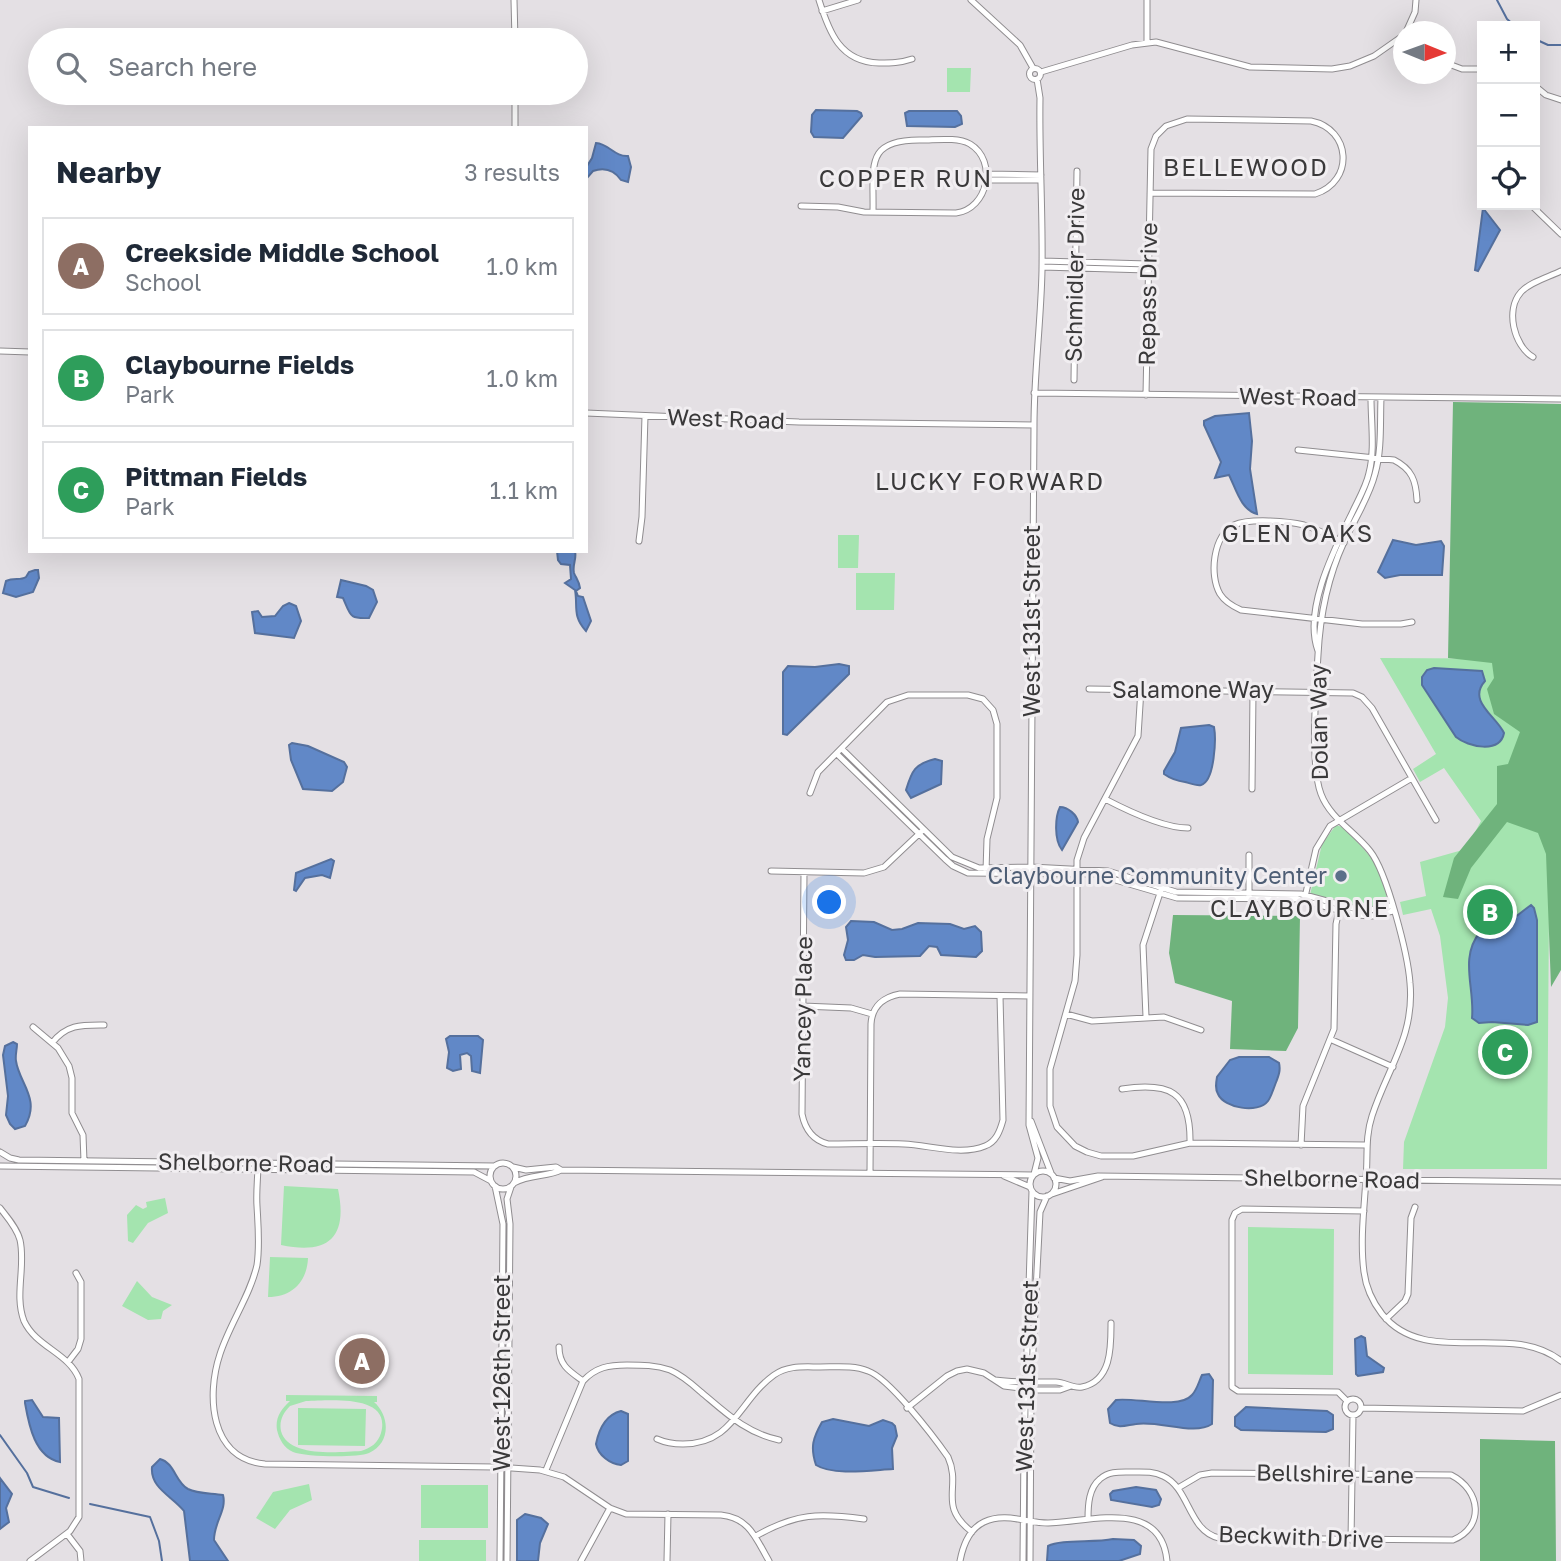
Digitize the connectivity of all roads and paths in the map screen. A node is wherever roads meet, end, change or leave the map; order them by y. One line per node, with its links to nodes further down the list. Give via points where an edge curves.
1 (514, 0): 9 (street)
2 (819, 0): 7 (street)
3 (858, 0): 7 (street)
4 (971, 0): 14 (street, West 131st Street, via 1020,45)
5 (1147, 0): 11 (street)
6 (1416, 0): 8 (street)
7 (822, 11): 12 (street, via 831,36 856,59 901,63)
8 (1411, 21)
9 (514, 28)
10 (1393, 42): 11 (street, via 1359,63 1324,69 1250,67 1164,43)
11 (1147, 43): 16 (street)
12 (912, 59)
13 (1456, 67): 15 (street)
14 (1033, 68): 16 (street); 17 (street, West 131st Street, via 1030,75)
15 (1477, 69)
16 (1041, 72): 17 (street)
17 (1037, 79): 24 (street, West 131st Street)
18 (1540, 90): 19 (street)
19 (1561, 100)
20 (515, 105): 21 (street)
21 (516, 126)
22 (1077, 171): 31 (street, Schmidler Drive)
23 (986, 177): 24 (street); 28 (street, via 981,199 965,212); 28 (street, via 983,158 968,143 898,140 881,149 875,161)
24 (1041, 177): 30 (street, West 131st Street)
25 (1150, 193): 25 (street, Repass Drive, via 1315,194 1333,184 1341,171 1343,151 1332,131 1318,123 1178,120 1160,131 1153,143); 32 (street, Repass Drive)
26 (801, 206): 28 (street)
27 (1536, 210): 29 (street)
28 (873, 212)
29 (1561, 234)
30 (1042, 264): 31 (street); 38 (street, West 131st Street)
31 (1076, 265): 32 (street); 37 (street, Schmidler Drive)
32 (1148, 267): 39 (street, Repass Drive)
33 (1561, 271): 36 (street, via 1525,289 1515,302 1516,333 1525,352)
34 (0, 351): 35 (street)
35 (28, 352)
36 (1533, 357)
37 (1073, 380)
38 (1034, 393): 39 (street, West Road); 45 (street, West 131st Street)
39 (1146, 395): 40 (street, West Road)
40 (1371, 398): 41 (street, West Road); 47 (street, Dolan Way)
41 (1381, 398): 42 (street, West Road); 47 (street, Dolan Way)
42 (1561, 399)
43 (588, 414): 44 (street, West Road)
44 (645, 416): 45 (street, West Road); 49 (street)
45 (1034, 425): 68 (street, West 131st Street)
46 (1298, 450): 47 (street)
47 (1374, 457): 48 (street, via 1394,460 1410,471); 50 (street, Dolan Way)
48 (1417, 500)
49 (639, 541)
50 (1341, 542): 51 (street, Dolan Way); 51 (street, via 1306,526 1246,522 1225,531 1217,547 1216,583 1233,607)
51 (1319, 619): 52 (street, via 1362,624); 56 (street, Dolan Way)
52 (1412, 622)
53 (1089, 689): 54 (street, Salamone Way)
54 (1141, 689): 55 (street, Salamone Way); 61 (street, via 1139,736)
55 (1253, 691): 56 (street, Salamone Way); 59 (street)
56 (1317, 691): 58 (street, Salamone Way, via 1353,693 1368,703); 62 (street, Dolan Way, via 1317,778 1326,804)
57 (840, 751): 60 (street, via 818,772); 65 (street); 67 (street, via 887,702 902,696 968,695 989,704 997,724 997,798 987,839)
58 (1412, 778): 62 (street); 63 (street, Salamone Way)
59 (1252, 789)
60 (810, 793)
61 (1105, 799): 64 (street); 71 (street, via 1082,843)
62 (1339, 820): 74 (street, via 1318,844); 76 (street, Dolan Way, via 1370,850 1383,874)
63 (1436, 820)
64 (1188, 828)
65 (921, 831): 67 (street, via 953,866 968,873); 70 (street, via 878,871)
66 (1249, 855): 73 (street)
67 (986, 871): 68 (street)
68 (1031, 871): 71 (street); 78 (street, West 131st Street)
69 (771, 872): 70 (street)
70 (804, 872): 79 (street, Yancey Place)
71 (1076, 872): 72 (street, via 1108,871); 81 (street, via 1076,970)
72 (1161, 891): 73 (street, via 1185,899); 82 (street, via 1143,945)
73 (1249, 896): 74 (street)
74 (1305, 898): 75 (street)
75 (1339, 908): 76 (street, via 1372,916); 86 (street)
76 (1392, 909): 88 (street, Dolan Way, via 1411,1001 1404,1040)
77 (1000, 996): 78 (street); 80 (street, via 900,994 885,999); 91 (street, via 1003,1120 996,1139 978,1148)
78 (1030, 996): 90 (street, West 131st Street)
79 (803, 1006): 80 (street, via 851,1008); 91 (street, Yancey Place, via 802,1114 807,1130 828,1143)
80 (872, 1014): 91 (street)
81 (1066, 1014): 82 (street, via 1091,1021); 92 (street, via 1050,1069 1050,1098 1057,1127 1075,1146 1094,1155 1126,1157)
82 (1146, 1017): 85 (street, via 1174,1019)
83 (104, 1025): 87 (street, via 69,1027)
84 (33, 1027): 87 (street)
85 (1201, 1030)
86 (1332, 1040): 88 (street); 93 (street, via 1303,1107)
87 (52, 1043): 96 (street, via 70,1069 72,1113 84,1138)
88 (1393, 1067): 94 (street, Dolan Way, via 1371,1118)
89 (1122, 1089): 92 (street, via 1153,1086 1176,1095 1189,1118)
90 (1031, 1121): 103 (street, West 131st Street, via 1038,1158); 105 (street, West 131st Street)
91 (870, 1143): 102 (street)
92 (1190, 1143): 93 (street)
93 (1301, 1144): 94 (street)
94 (1366, 1145): 107 (street, Dolan Way)
95 (0, 1152): 96 (street, Shelborne Road, via 16,1160); 97 (street)
96 (84, 1161): 98 (street, Shelborne Road)
97 (0, 1164): 98 (street, Shelborne Road)
98 (258, 1166): 99 (street, Shelborne Road); 109 (street, Shelborne Road, via 474,1172); 132 (street, via 257,1265 215,1375 215,1420 228,1447 244,1459 265,1464)
99 (495, 1166): 100 (street, via 503,1162); 109 (street, via 490,1174)
100 (513, 1167): 101 (street); 110 (street)
101 (561, 1170): 102 (street); 110 (street)
102 (870, 1172): 104 (street)
103 (1034, 1175): 104 (street); 105 (street, via 1044,1171); 111 (street)
104 (1004, 1176): 111 (street)
105 (1053, 1176): 106 (street, Shelborne Road, via 1069,1181); 112 (street, via 1055,1188)
106 (1102, 1177): 107 (street, Shelborne Road); 112 (street, Shelborne Road)
107 (1366, 1179): 108 (street, Shelborne Road); 115 (street, Dolan Way)
108 (1561, 1182)
109 (493, 1183): 110 (street, via 503,1189); 132 (street, West 126th Street, via 503,1220)
110 (512, 1185): 132 (street, West 126th Street, via 507,1199)
111 (1031, 1189): 112 (street, via 1039,1196); 123 (street, West 131st Street)
112 (1048, 1195): 123 (street, West 131st Street, via 1040,1212)
113 (0, 1208): 121 (street, via 20,1239 24,1320 38,1340)
114 (1415, 1208): 117 (street, via 1408,1294)
115 (1364, 1211): 117 (street, Dolan Way, via 1366,1286); 125 (street, via 1242,1209 1232,1220 1231,1382 1235,1390 1338,1392)
116 (76, 1273): 121 (street, via 81,1282 81,1339)
117 (1386, 1319): 120 (street, via 1429,1341 1527,1344)
118 (1111, 1323): 123 (street, via 1110,1357 1103,1373 1088,1385 1060,1390)
119 (559, 1348): 122 (street, via 563,1365)
120 (1561, 1361)
121 (68, 1362): 143 (street, via 80,1385 80,1510)
122 (583, 1381): 129 (street, via 607,1366 662,1368 684,1378); 133 (street)
123 (1028, 1385): 126 (street, via 994,1380 967,1369 947,1376); 141 (street, West 131st Street)
124 (1561, 1395): 127 (street, via 1523,1411)
125 (1347, 1401): 127 (street, via 1356,1399); 128 (street, via 1346,1411)
126 (907, 1408): 129 (street, via 885,1381 867,1370 799,1367 773,1376); 142 (street, via 950,1461 954,1511)
127 (1361, 1408): 128 (street)
128 (1353, 1415): 134 (street)
129 (734, 1420): 130 (street, via 705,1442 671,1444); 131 (street, via 754,1433)
130 (657, 1439)
131 (779, 1440)
132 (504, 1468): 133 (street); 148 (street, West 126th Street); 149 (street, West 126th Street)
133 (547, 1471): 136 (street, via 570,1480)
134 (1352, 1474): 135 (street, Bellshire Lane, via 1212,1473); 137 (street, Bellshire Lane, via 1451,1475 1468,1486); 145 (street)
135 (1178, 1488): 139 (street, via 1151,1472 1109,1473 1094,1485); 145 (street, Beckwith Drive, via 1201,1529 1210,1536)
136 (610, 1508): 138 (street, via 626,1514); 150 (street)
137 (1474, 1509): 145 (street, Beckwith Drive, via 1466,1533 1453,1540)
138 (668, 1514): 144 (street, via 731,1516); 151 (street)
139 (1088, 1518): 141 (street); 156 (street, via 1137,1520 1152,1526 1164,1543)
140 (864, 1519): 144 (street, via 803,1516)
141 (1027, 1521): 142 (street, via 995,1519); 154 (street, West 131st Street); 155 (street, West 131st Street)
142 (972, 1532): 153 (street)
143 (67, 1534): 146 (street); 147 (street, via 79,1549)
144 (756, 1536): 152 (street)
145 (1351, 1540)
146 (30, 1561)
147 (81, 1561)
148 (500, 1561)
149 (507, 1561)
150 (581, 1561)
151 (667, 1561)
152 (769, 1561)
153 (960, 1561)
154 (1023, 1561)
155 (1030, 1561)
156 (1167, 1561)

